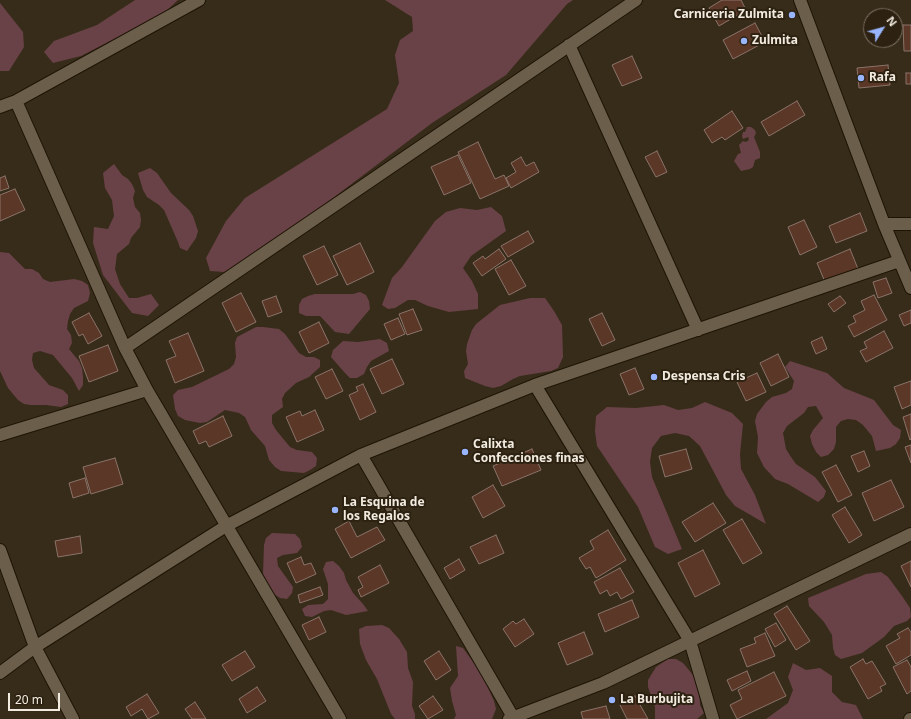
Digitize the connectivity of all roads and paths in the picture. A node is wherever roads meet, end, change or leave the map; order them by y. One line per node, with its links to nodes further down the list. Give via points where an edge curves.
1 (199, 0): 5 (street)
2 (636, 0): 4 (street)
3 (800, 0): 7 (street)
4 (569, 45): 11 (street); 12 (street)
5 (16, 101): 6 (street); 12 (street)
6 (0, 107)
7 (884, 224): 8 (street); 9 (street)
8 (911, 224)
9 (899, 261): 10 (street); 11 (street)
10 (911, 288)
11 (698, 330): 13 (street)
12 (125, 348): 14 (street)
13 (535, 385): 16 (street); 20 (street)
14 (147, 390): 15 (street); 17 (street)
15 (0, 435)
16 (361, 455): 17 (street); 23 (street)
17 (226, 526): 21 (street); 25 (street)
18 (911, 534): 20 (street)
19 (0, 550): 21 (street)
20 (690, 641): 23 (street, via 603,683); 26 (street)
21 (35, 647): 22 (street); 24 (street)
22 (0, 673)
23 (511, 718)
24 (73, 719)
25 (340, 719)
26 (713, 719)

